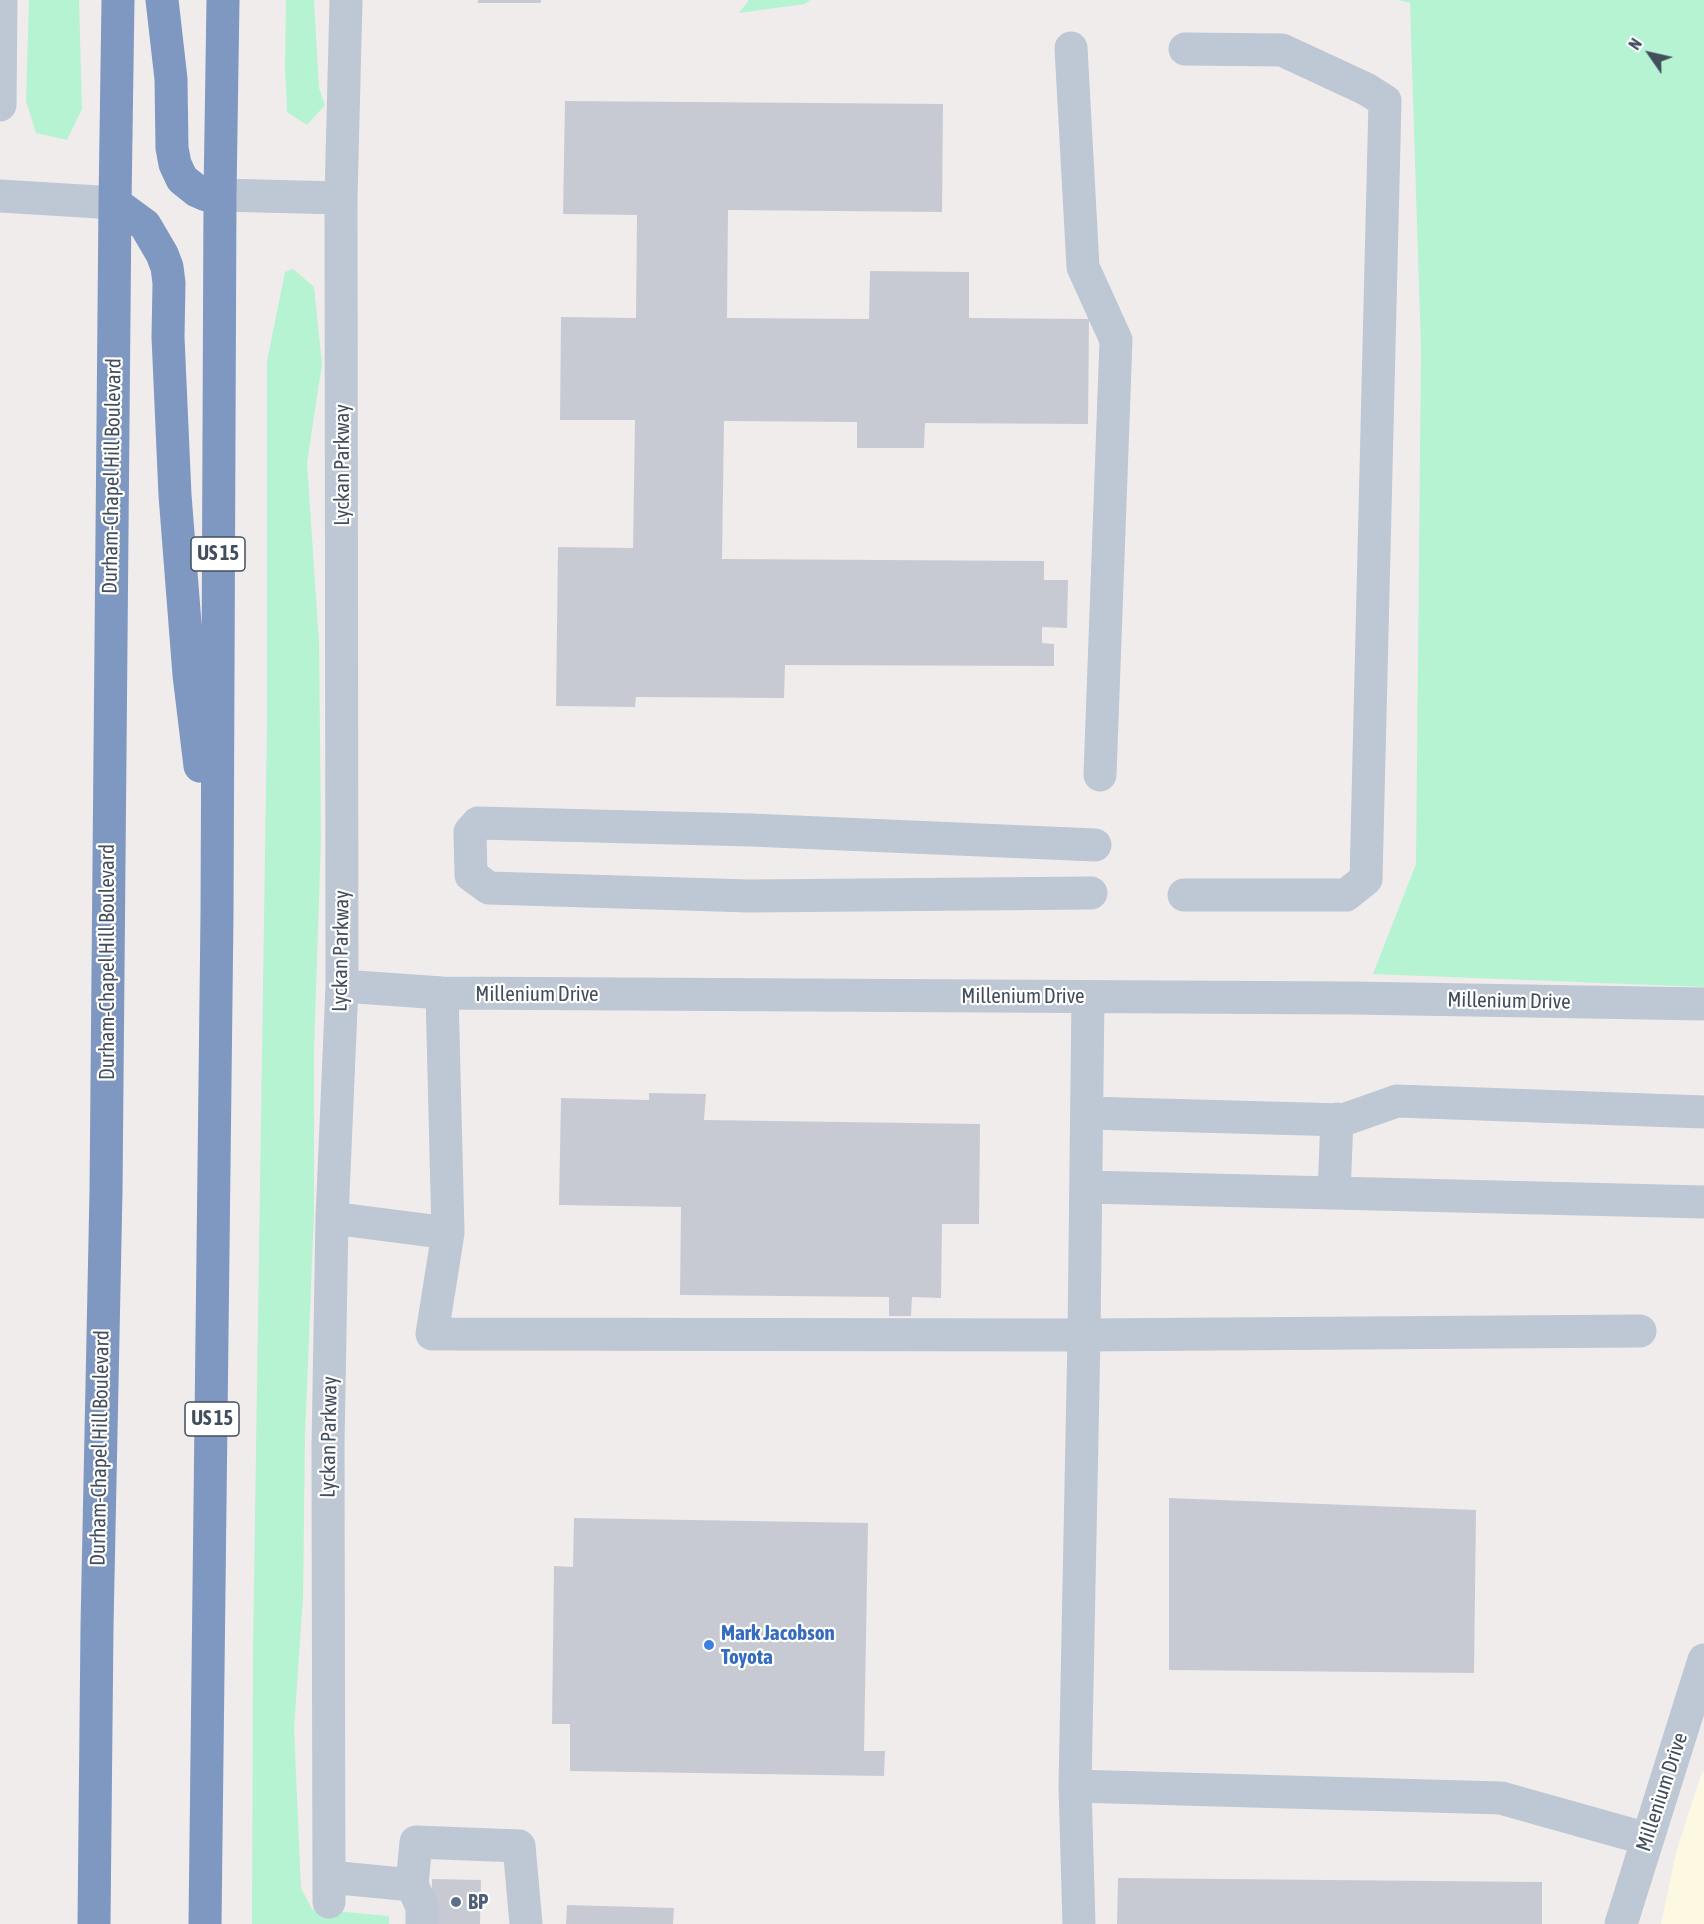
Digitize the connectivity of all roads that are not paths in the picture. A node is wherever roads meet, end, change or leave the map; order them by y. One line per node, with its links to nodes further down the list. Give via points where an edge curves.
1 (1, 0): 8 (street)
2 (118, 0): 13 (highway, Durham-Chapel Hill Boulevard)
3 (162, 0): 10 (highway, via 177,171 197,191)
4 (223, 0): 10 (highway, US 15)
5 (346, 0): 12 (street, Lyckan Parkway)
6 (1071, 48): 14 (street, via 1083,267 1116,340)
7 (1185, 49): 17 (street, via 1282,50 1385,101 1366,879 1346,895)
8 (0, 94): 9 (street)
9 (0, 105)
10 (220, 195): 12 (street); 18 (highway, US 15)
11 (0, 196): 13 (street)
12 (341, 198): 19 (street, Lyckan Parkway)
13 (115, 203): 18 (highway, via 145,225 166,267 187,652); 37 (highway, Durham-Chapel Hill Boulevard)
14 (1100, 775)
15 (1095, 845): 16 (street, via 478,823 470,832 471,875 489,888 749,896)
16 (1091, 893)
17 (1184, 896)
18 (217, 914): 38 (highway, US 15)
19 (342, 986): 20 (street, Millenium Drive); 29 (street, Lyckan Parkway)
20 (442, 993): 21 (street, Millenium Drive); 30 (street)
21 (1088, 997): 22 (street, Millenium Drive); 24 (street)
22 (1704, 1004)
23 (1704, 1112): 25 (street, via 1397,1101)
24 (1087, 1113): 25 (street); 26 (street)
25 (1337, 1119): 27 (street)
26 (1086, 1186): 27 (street); 32 (street)
27 (1334, 1193): 28 (street)
28 (1704, 1202)
29 (332, 1218): 30 (street); 36 (street, Lyckan Parkway, via 329,1890)
30 (448, 1233): 32 (street, via 432,1334)
31 (1640, 1331): 32 (street)
32 (1084, 1335): 34 (street)
33 (1704, 1660): 35 (street, Millenium Drive)
34 (1075, 1786): 35 (street, via 1501,1798); 41 (street)
35 (1647, 1839): 42 (street, Millenium Drive)
36 (412, 1885): 39 (street, via 422,1907); 40 (street, via 416,1842 519,1846)
37 (94, 1924)
38 (205, 1924)
39 (422, 1924)
40 (526, 1924)
41 (1079, 1924)
42 (1621, 1924)

